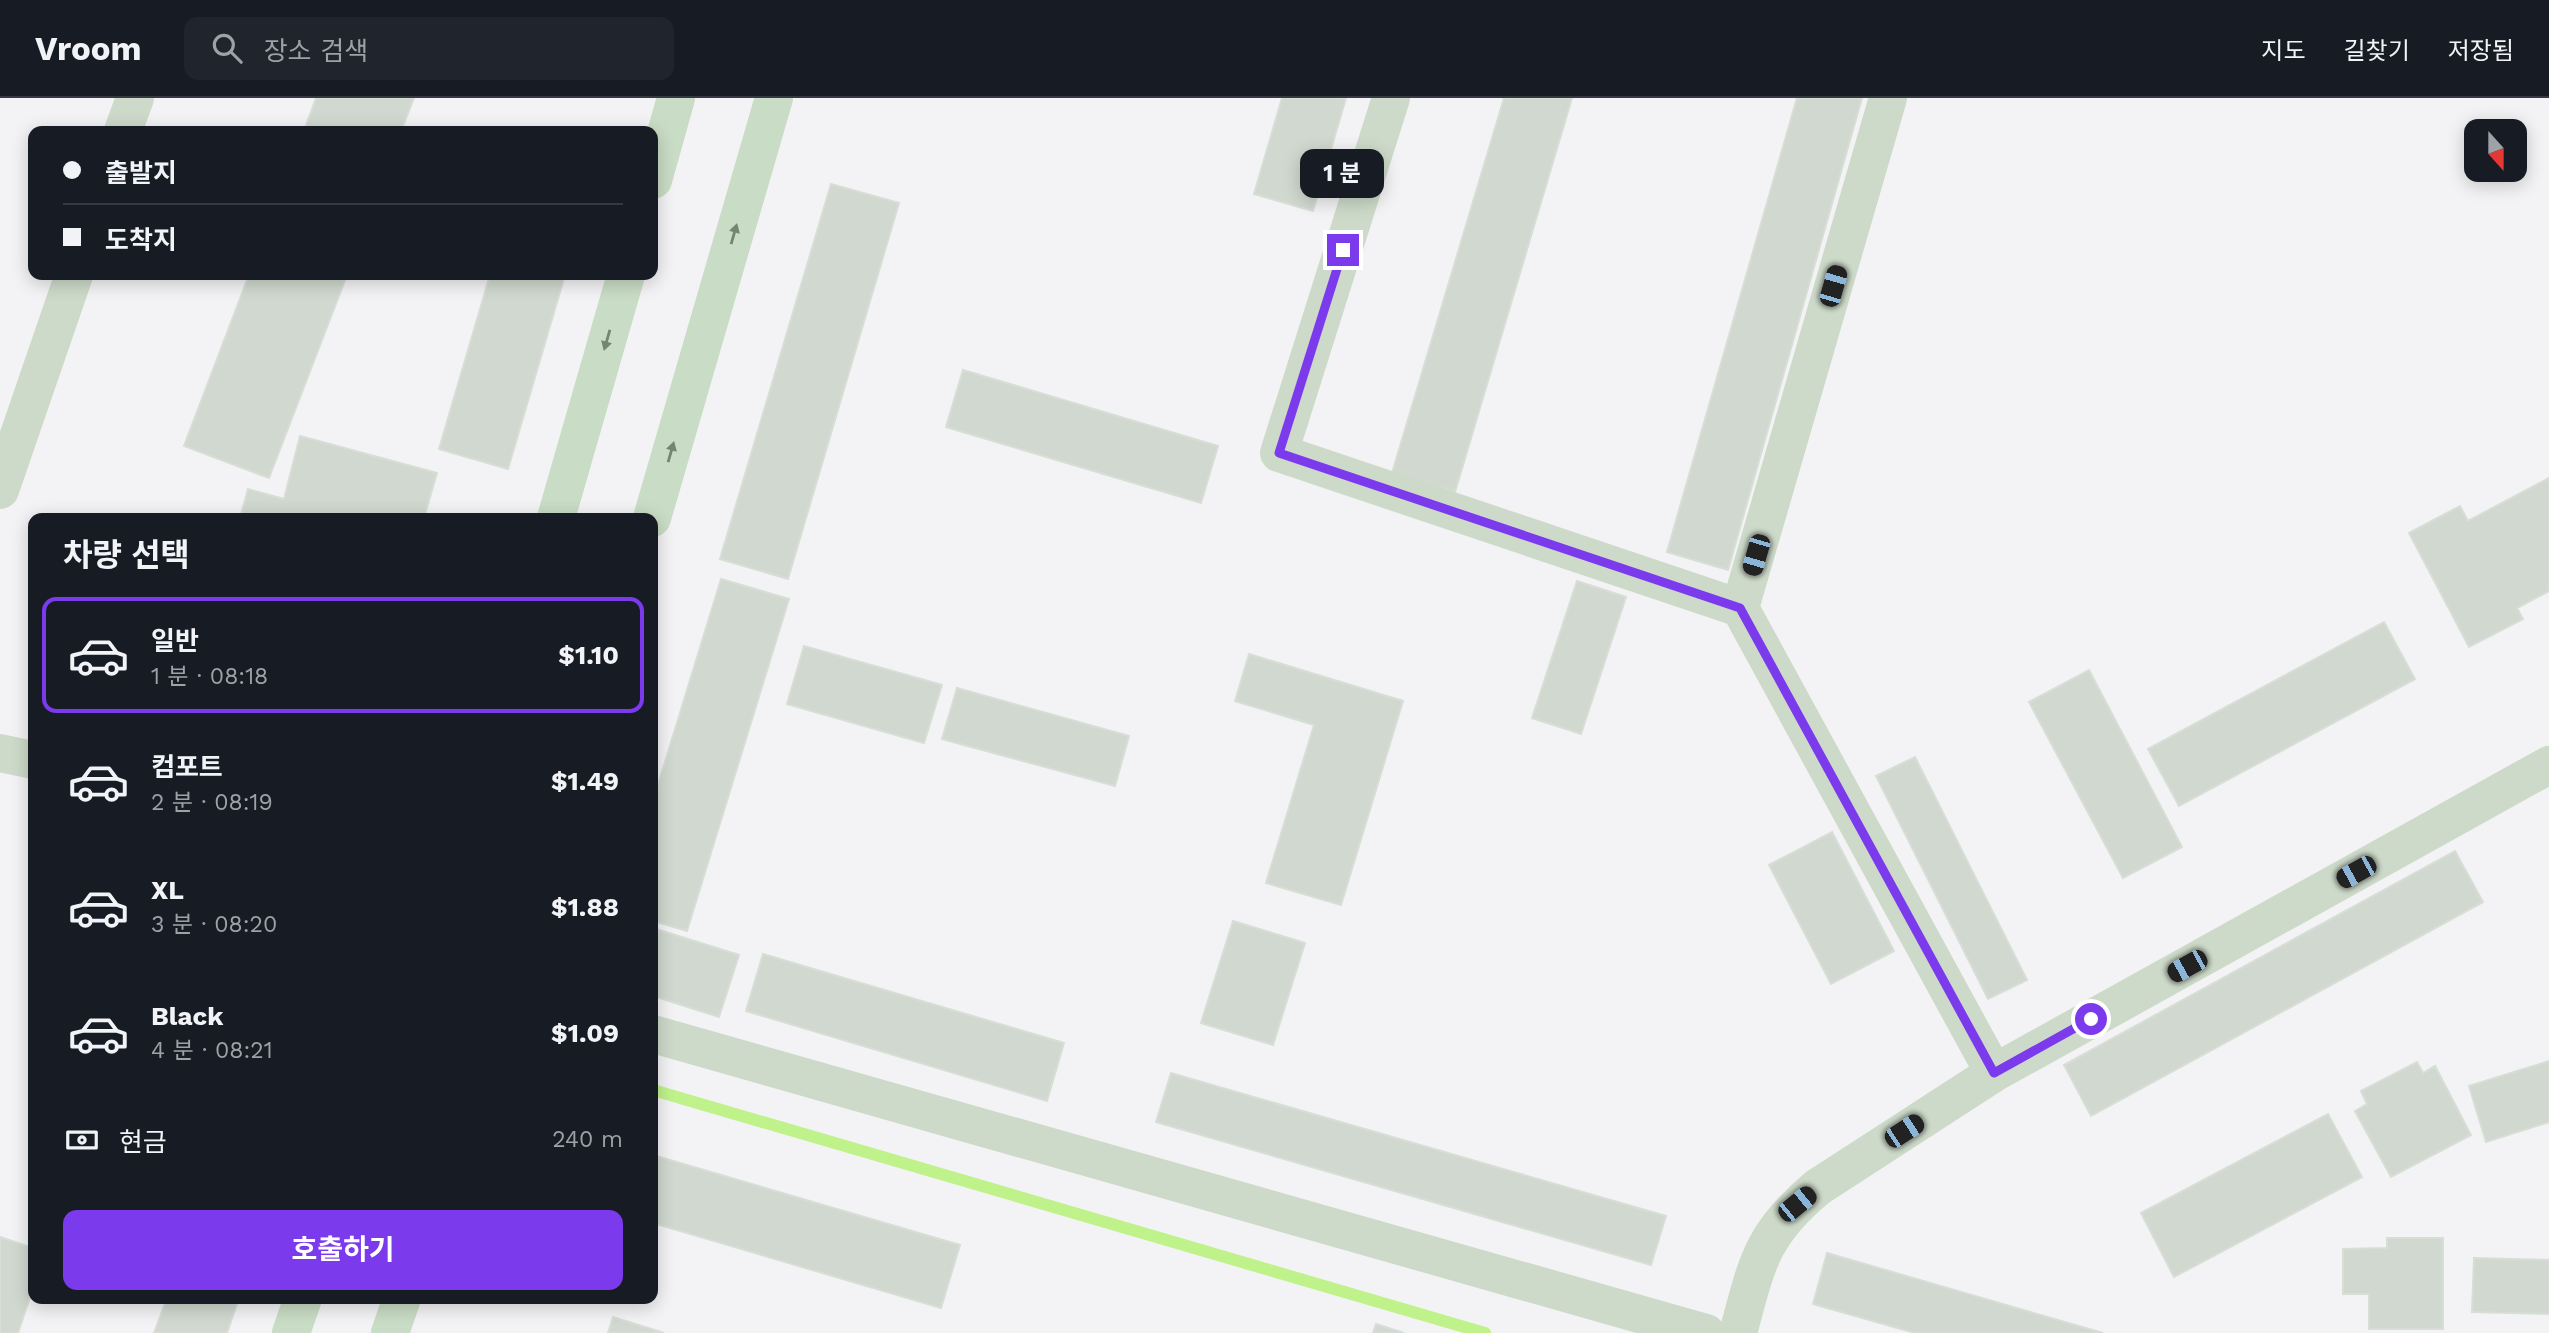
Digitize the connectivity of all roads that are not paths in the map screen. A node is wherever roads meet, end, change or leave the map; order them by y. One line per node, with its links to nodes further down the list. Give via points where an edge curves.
1 (135, 98): 6 (street)
2 (676, 98): 7 (main road)
3 (774, 98): 12 (main road, one-way to 3)
4 (1391, 98): 13 (street, via 1279,453)
5 (1888, 98): 13 (street)
6 (125, 126)
7 (658, 162)
8 (72, 280): 10 (street)
9 (625, 280): 11 (main road, one-way to 11)
10 (0, 490)
11 (557, 513)
12 (653, 513)
13 (1740, 608): 18 (street)
14 (0, 753): 15 (street)
15 (28, 759)
16 (2549, 765): 18 (street)
17 (658, 1035): 23 (street)
18 (1994, 1073): 24 (street, via 1797,1204 1758,1259)
19 (301, 1304): 21 (main road)
20 (400, 1304): 22 (main road)
21 (291, 1333)
22 (390, 1333)
23 (1706, 1333)
24 (1738, 1333)

